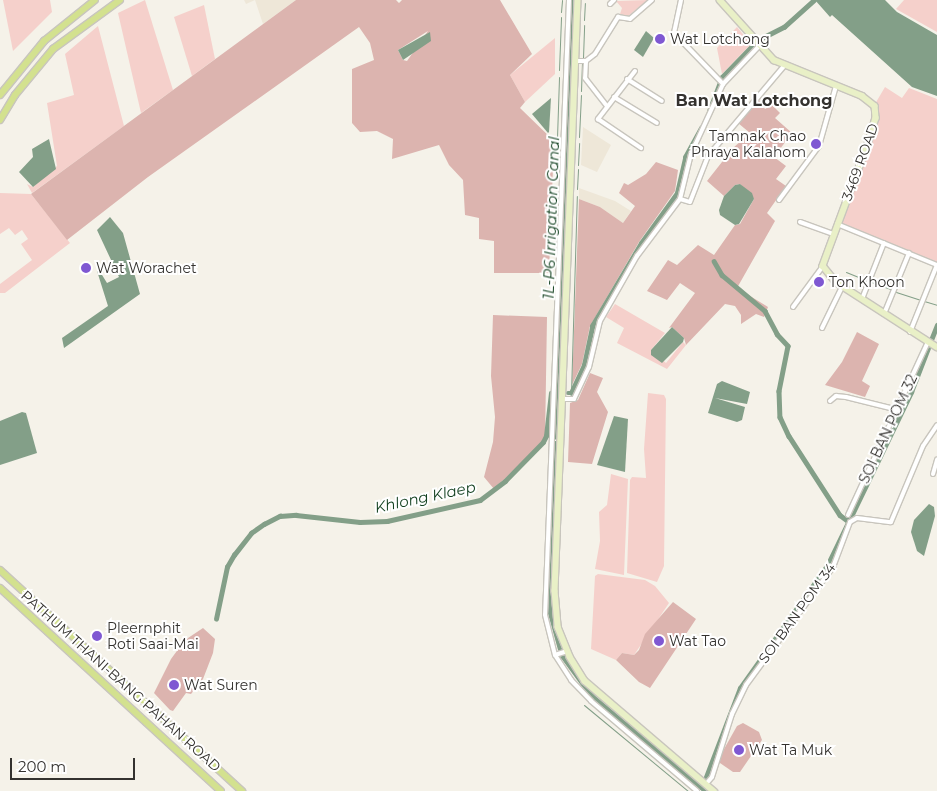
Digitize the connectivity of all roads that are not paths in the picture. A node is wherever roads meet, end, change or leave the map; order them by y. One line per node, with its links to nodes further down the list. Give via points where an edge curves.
1 (95, 0): 18 (main road, via 44,40)
2 (120, 0): 22 (main road, via 53,49 15,95)
3 (569, 0): 13 (street)
4 (578, 0): 13 (main road)
5 (614, 0): 9 (street)
6 (652, 0): 11 (street, via 630,18 618,17 602,45)
7 (681, 0): 16 (street, via 673,30)
8 (720, 0): 10 (main road, 3469 ROAD)
9 (610, 4)
10 (760, 46): 12 (main road, 3469 ROAD); 16 (street)
11 (586, 61): 13 (street); 21 (street, via 585,78)
12 (784, 66): 17 (main road, 3469 ROAD); 25 (street, via 762,95 720,138 700,169 690,202)
13 (571, 67): 29 (main road); 29 (street)
14 (635, 71): 15 (street)
15 (627, 79): 19 (street); 20 (street)
16 (721, 82): 25 (street, via 691,154)
17 (836, 86): 26 (street, via 819,146); 28 (main road, 3469 ROAD, via 868,99 877,113)
18 (0, 95)
19 (614, 97): 21 (street); 23 (street)
20 (662, 101)
21 (606, 106): 24 (street, via 599,121)
22 (0, 120)
23 (657, 123)
24 (642, 148)
25 (680, 199): 43 (street, via 637,256 600,321 589,367 574,399)
26 (779, 200)
27 (800, 222): 30 (street)
28 (837, 224): 30 (main road, 3469 ROAD); 31 (street)
29 (564, 231): 43 (main road); 48 (street)
30 (834, 234): 34 (main road, 3469 ROAD)
31 (884, 243): 32 (street); 36 (street)
32 (909, 253): 33 (street); 38 (street)
33 (937, 265): 40 (street)
34 (823, 266): 35 (main road, via 826,274); 37 (street)
35 (842, 287): 36 (main road); 39 (street)
36 (862, 299): 38 (main road)
37 (793, 307)
38 (884, 314): 40 (main road)
39 (822, 328)
40 (910, 332): 41 (main road)
41 (928, 342): 42 (main road); 45 (street, SOI BAN POM 32)
42 (937, 347)
43 (563, 399): 47 (main road)
44 (830, 401): 45 (street, via 836,396 846,397)
45 (898, 410): 52 (street, SOI BAN POM 32)
46 (937, 425): 56 (street, SOI BAN POM 34, via 924,446 890,522 857,518 850,522 833,566 746,685 732,714 712,777)
47 (561, 438): 48 (street); 51 (main road)
48 (552, 441): 51 (street)
49 (937, 460): 50 (street)
50 (933, 474)
51 (554, 500): 55 (main road, via 555,606); 55 (street, via 545,606)
52 (848, 515)
53 (0, 570): 58 (main road, PATHUM THANI-BANG PAHAN ROAD)
54 (0, 588): 57 (main road, PATHUM THANI-BANG PAHAN ROAD)
55 (561, 653): 56 (main road, via 596,692); 59 (street, via 590,701)
56 (706, 784): 60 (main road)
57 (221, 791)
58 (242, 791)
59 (697, 791)
60 (714, 791)

